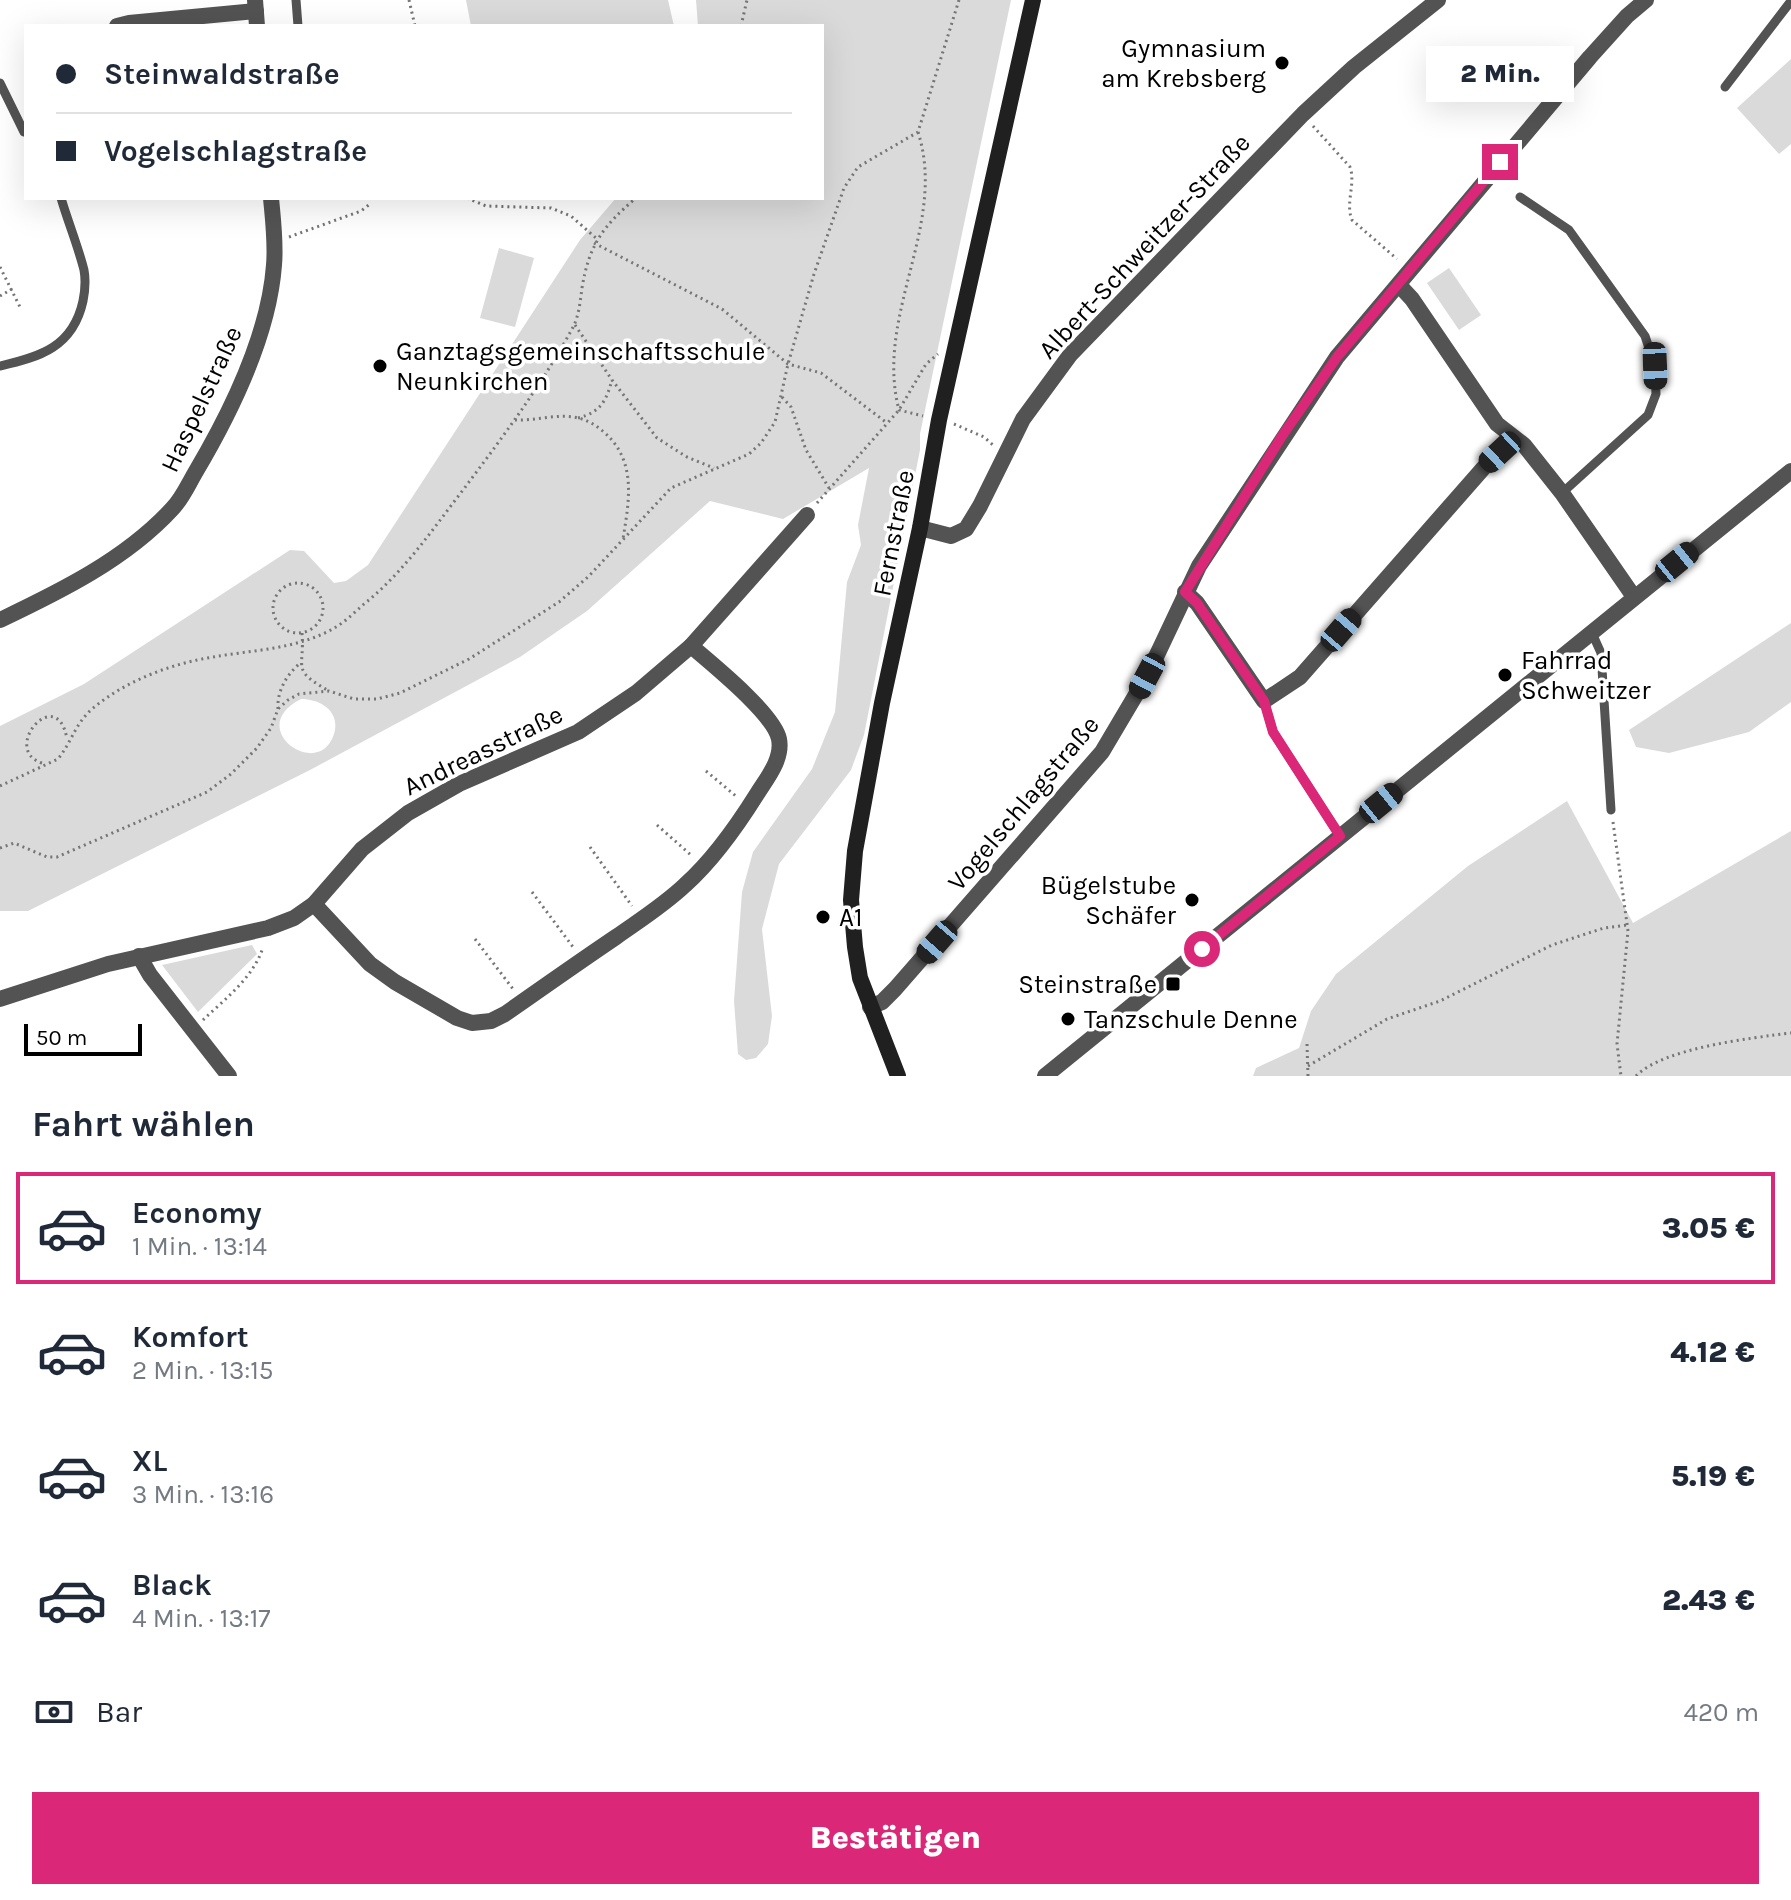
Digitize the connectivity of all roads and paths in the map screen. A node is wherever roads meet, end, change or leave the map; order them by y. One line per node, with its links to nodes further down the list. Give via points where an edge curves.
1 (296, 0): 11 (lane)
2 (409, 0): 12 (path)
3 (747, 0): 13 (path)
4 (959, 0): 18 (path)
5 (1033, 0): 34 (main road, Fernstraße)
6 (1438, 0): 16 (street, Albert-Schweitzer-Straße)
7 (1646, 0): 28 (street, Vogelschlagstraße, via 1590,57)
8 (1791, 1): 15 (lane)
9 (256, 12): 10 (street)
10 (125, 24)
11 (298, 24)
12 (415, 24)
13 (741, 24)
14 (0, 83): 17 (lane)
15 (1725, 87)
16 (1303, 114): 28 (path, via 1350,167 1352,220); 46 (street, Albert-Schweitzer-Straße, via 1070,355)
17 (24, 132)
18 (918, 132): 35 (path, via 858,167 844,188); 39 (path, via 926,192 894,362)
19 (1520, 197): 50 (lane, via 1569,230 1645,336 1655,366 1656,394 1648,415)
20 (62, 200): 36 (lane, via 85,273 80,316 68,336 48,352)
21 (271, 200): 26 (street, Haspelstraße)
22 (472, 200): 25 (path, via 486,206 551,208 571,216)
23 (634, 200): 25 (path)
24 (370, 204): 26 (path)
25 (595, 241): 33 (path); 35 (path, via 722,309)
26 (274, 242): 56 (street, Haspelstraße, via 270,297 260,333 224,420 175,506 122,552)
27 (0, 267): 30 (path)
28 (1410, 270): 29 (street, Vogelschlagstraße)
29 (1399, 285): 45 (street, via 1497,424); 54 (street, Vogelschlagstraße, via 1337,357)
30 (12, 289): 31 (path); 32 (path)
31 (0, 296)
32 (20, 307)
33 (575, 325): 37 (path); 41 (path)
34 (955, 349): 39 (path, via 926,364); 42 (main road, Fernstraße)
35 (788, 364): 38 (path); 43 (path, via 821,373)
36 (0, 366)
37 (612, 380): 40 (path, via 606,401); 47 (path, via 657,438)
38 (782, 397): 47 (path, via 775,422 761,443); 49 (path)
39 (899, 410): 42 (path); 43 (path)
40 (578, 418): 41 (path); 53 (path, via 612,440 626,462)
41 (515, 420): 59 (path, via 404,568 335,628)
42 (939, 420): 52 (main road, Fernstraße)
43 (887, 423): 49 (path)
44 (962, 426): 46 (path)
45 (1514, 439): 50 (street); 63 (street, via 1300,677)
46 (1004, 454): 52 (street, Albert-Schweitzer-Straße, via 966,529 951,536)
47 (716, 469): 53 (path, via 671,488)
48 (1791, 471): 55 (street)
49 (829, 488): 51 (path)
50 (1562, 493): 55 (street)
51 (807, 515): 60 (street, Andreasstraße)
52 (920, 528): 88 (main road, Fernstraße, via 855,851 855,947)
53 (623, 540): 62 (path, via 559,602 455,666 377,699)
54 (1185, 592): 63 (street); 88 (street, Vogelschlagstraße, via 1147,676 1102,752 895,989)
55 (1634, 597): 58 (street)
56 (0, 620)
57 (302, 633): 57 (path, via 282,627 273,612 279,591 298,582 312,586 323,601 321,620); 59 (path)
58 (1592, 633): 72 (lane, via 1601,653); 74 (street)
59 (303, 641): 61 (path); 67 (path, via 181,663 152,674 91,710)
60 (691, 646): 71 (street, via 739,688 779,736 780,753); 79 (street, Andreasstraße, via 636,693 578,732 459,784 408,813 362,849)
61 (299, 664): 62 (path); 64 (path, via 279,693)
62 (329, 691): 64 (path, via 299,694)
63 (1264, 701): 74 (lane, via 1273,732)
64 (278, 709): 76 (path, via 257,748 207,792 57,857 14,843)
65 (26, 726): 67 (path, via 50,718 59,722)
66 (22, 734): 68 (path, via 24,751)
67 (67, 741): 68 (path, via 58,759)
68 (46, 763): 70 (path)
69 (706, 771): 71 (path)
70 (0, 786)
71 (749, 807): 77 (street)
72 (1611, 810): 81 (path)
73 (657, 825): 77 (path)
74 (1340, 836): 95 (street)
75 (590, 847): 80 (path)
76 (0, 848)
77 (704, 866): 80 (street)
78 (532, 892): 85 (path)
79 (314, 904): 82 (street, Andreasstraße); 87 (street, via 370,964 457,1018 491,1021)
80 (641, 919): 85 (street)
81 (1627, 925): 92 (path, via 1552,945 1440,1001 1387,1019); 97 (path, via 1617,1044)
82 (268, 928): 84 (street, Andreasstraße); 89 (path, via 259,959)
83 (475, 939): 87 (path)
84 (139, 956): 86 (street, Andreasstraße); 89 (street)
85 (583, 960): 87 (street)
86 (0, 999)
87 (522, 1002)
88 (870, 1007): 94 (main road, Fernstraße)
89 (193, 1029): 93 (street)
90 (1791, 1033): 98 (path, via 1660,1059)
91 (1307, 1044): 92 (path)
92 (1308, 1066): 96 (path)
93 (229, 1076)
94 (898, 1076)
95 (1045, 1076)
96 (1308, 1076)
97 (1621, 1076)
98 (1636, 1076)

